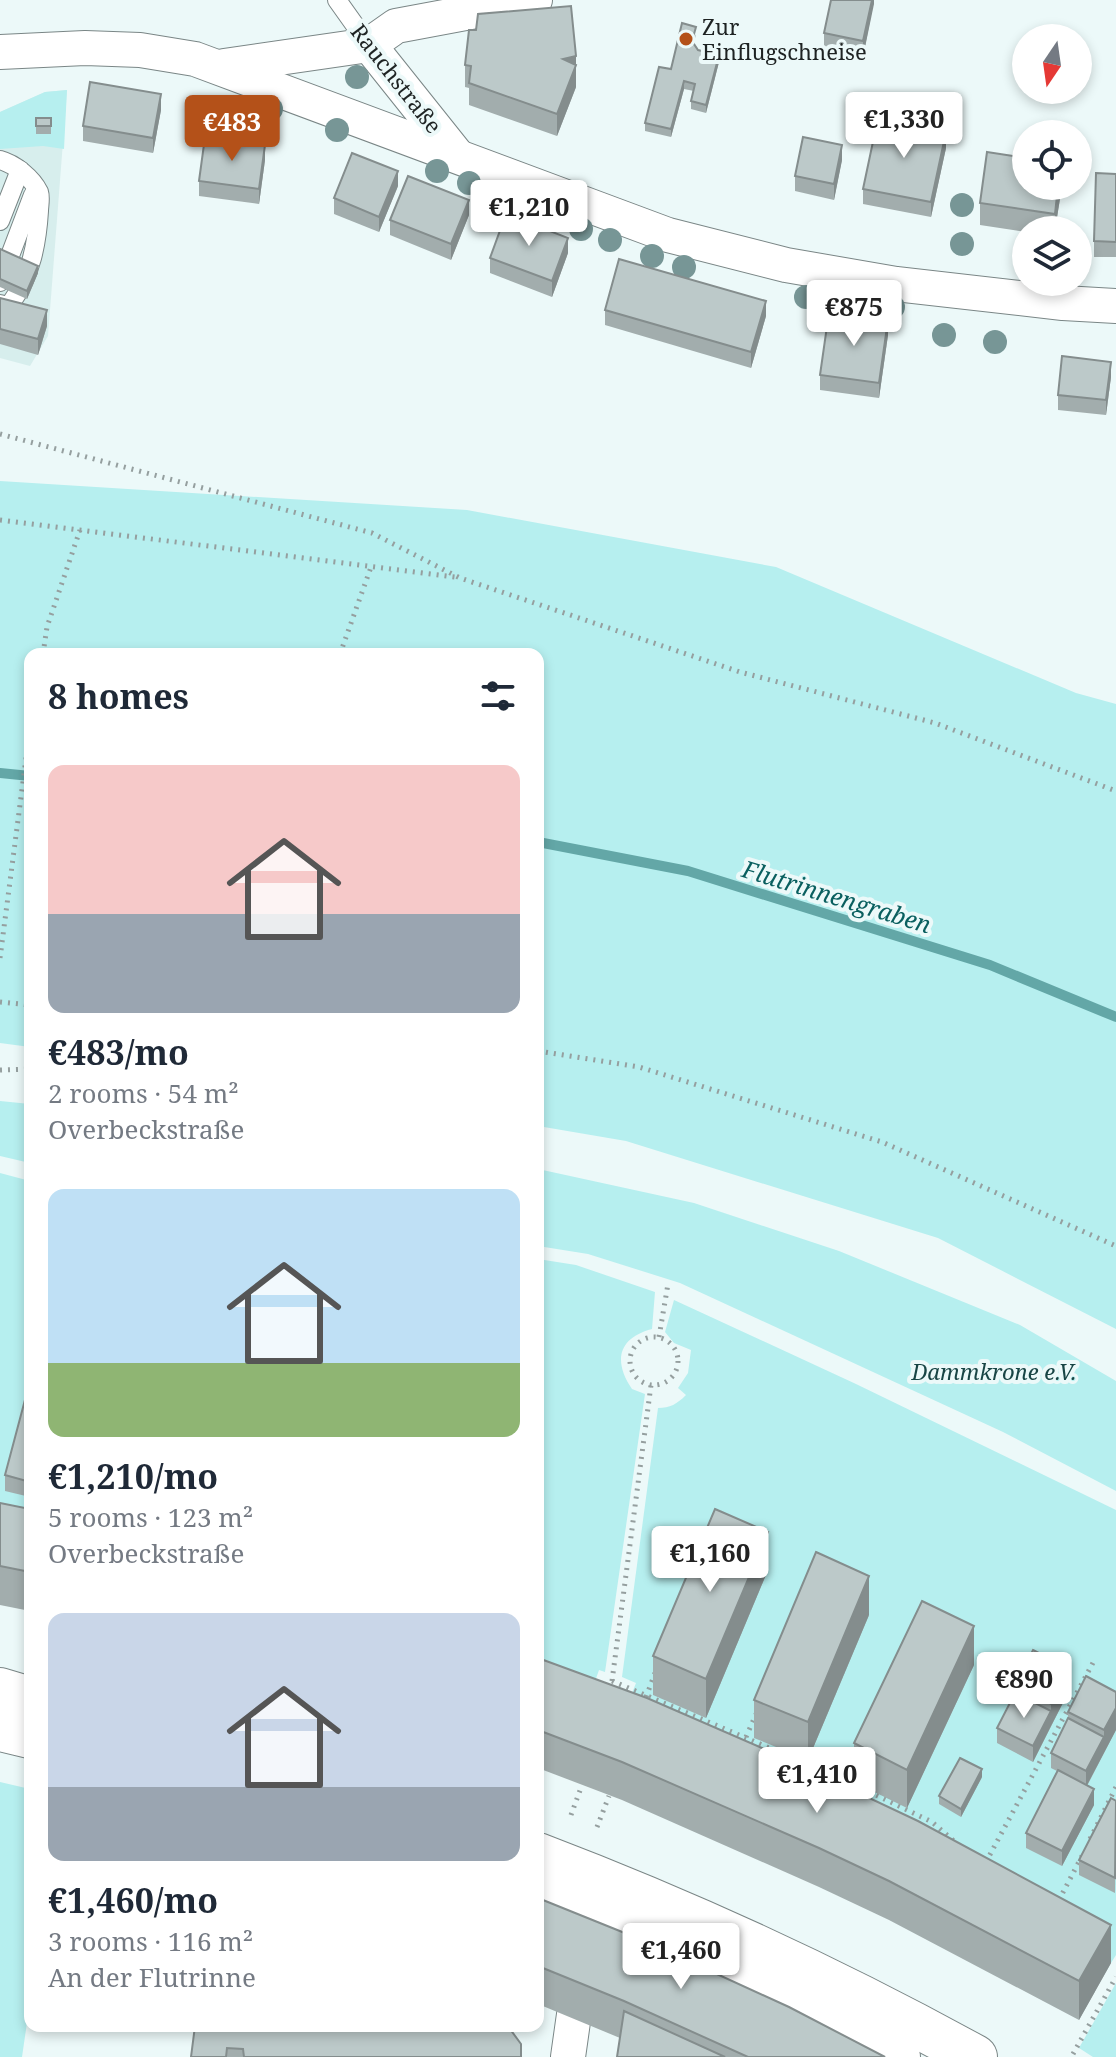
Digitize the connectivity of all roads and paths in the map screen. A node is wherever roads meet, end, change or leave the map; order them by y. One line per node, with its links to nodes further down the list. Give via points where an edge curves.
1 (337, 0): 3 (lane, Rauchstraße)
2 (535, 0): 3 (street, via 396,26)
3 (369, 45): 6 (street); 8 (street, Rauchstraße)
4 (85, 48): 5 (street); 6 (street, via 140,50); 7 (street)
5 (0, 52)
6 (220, 67): 8 (street)
7 (0, 78)
8 (457, 155): 15 (street, via 668,235 786,265 896,284)
9 (0, 160): 10 (lane)
10 (20, 170): 11 (lane); 12 (lane)
11 (36, 189): 13 (lane); 14 (lane, via 37,236 29,270 11,303)
12 (0, 221)
13 (0, 282)
14 (0, 304)
15 (1116, 306)
16 (0, 434): 20 (path, via 372,533)
17 (0, 520): 18 (path)
18 (80, 530): 19 (path); 21 (path)
19 (371, 567): 20 (path); 22 (path)
20 (460, 578): 24 (path, via 740,672 935,723)
21 (44, 648)
22 (342, 648)
23 (24, 774): 25 (path)
24 (1116, 791)
25 (0, 958)
26 (0, 1002): 27 (path)
27 (24, 1004)
28 (544, 1052): 31 (path, via 639,1067 882,1142)
29 (24, 1069): 30 (path)
30 (0, 1070)
31 (1116, 1246)
32 (668, 1284): 33 (path)
33 (659, 1337): 34 (path, via 674,1346 678,1362 671,1378); 34 (path, via 636,1343 630,1357 633,1374)
34 (651, 1385): 37 (path)
35 (1095, 1659): 57 (path)
36 (657, 1668): 40 (path)
37 (612, 1681): 39 (path); 40 (path)
38 (0, 1690): 41 (street)
39 (610, 1694)
40 (646, 1695): 42 (path); 46 (path)
41 (24, 1697)
42 (642, 1707)
43 (758, 1708): 46 (path)
44 (0, 1729): 45 (street)
45 (24, 1735)
46 (746, 1737): 48 (path)
47 (859, 1753): 48 (path)
48 (847, 1781): 54 (path, via 932,1822)
49 (582, 1785): 52 (path)
50 (1116, 1787): 62 (path)
51 (609, 1796): 53 (path)
52 (571, 1815)
53 (597, 1827)
54 (963, 1849)
55 (975, 1855): 57 (path)
56 (544, 1859): 60 (street)
57 (986, 1862): 58 (path)
58 (998, 1868)
59 (544, 1893): 60 (street)
60 (593, 1895): 66 (street); 67 (street, via 666,1944); 68 (street, via 882,2005)
61 (1047, 1895): 62 (path)
62 (1059, 1901): 63 (path)
63 (1070, 1908)
64 (1116, 1977): 65 (path)
65 (1073, 2054)
66 (568, 2057)
67 (898, 2057)
68 (975, 2057)

